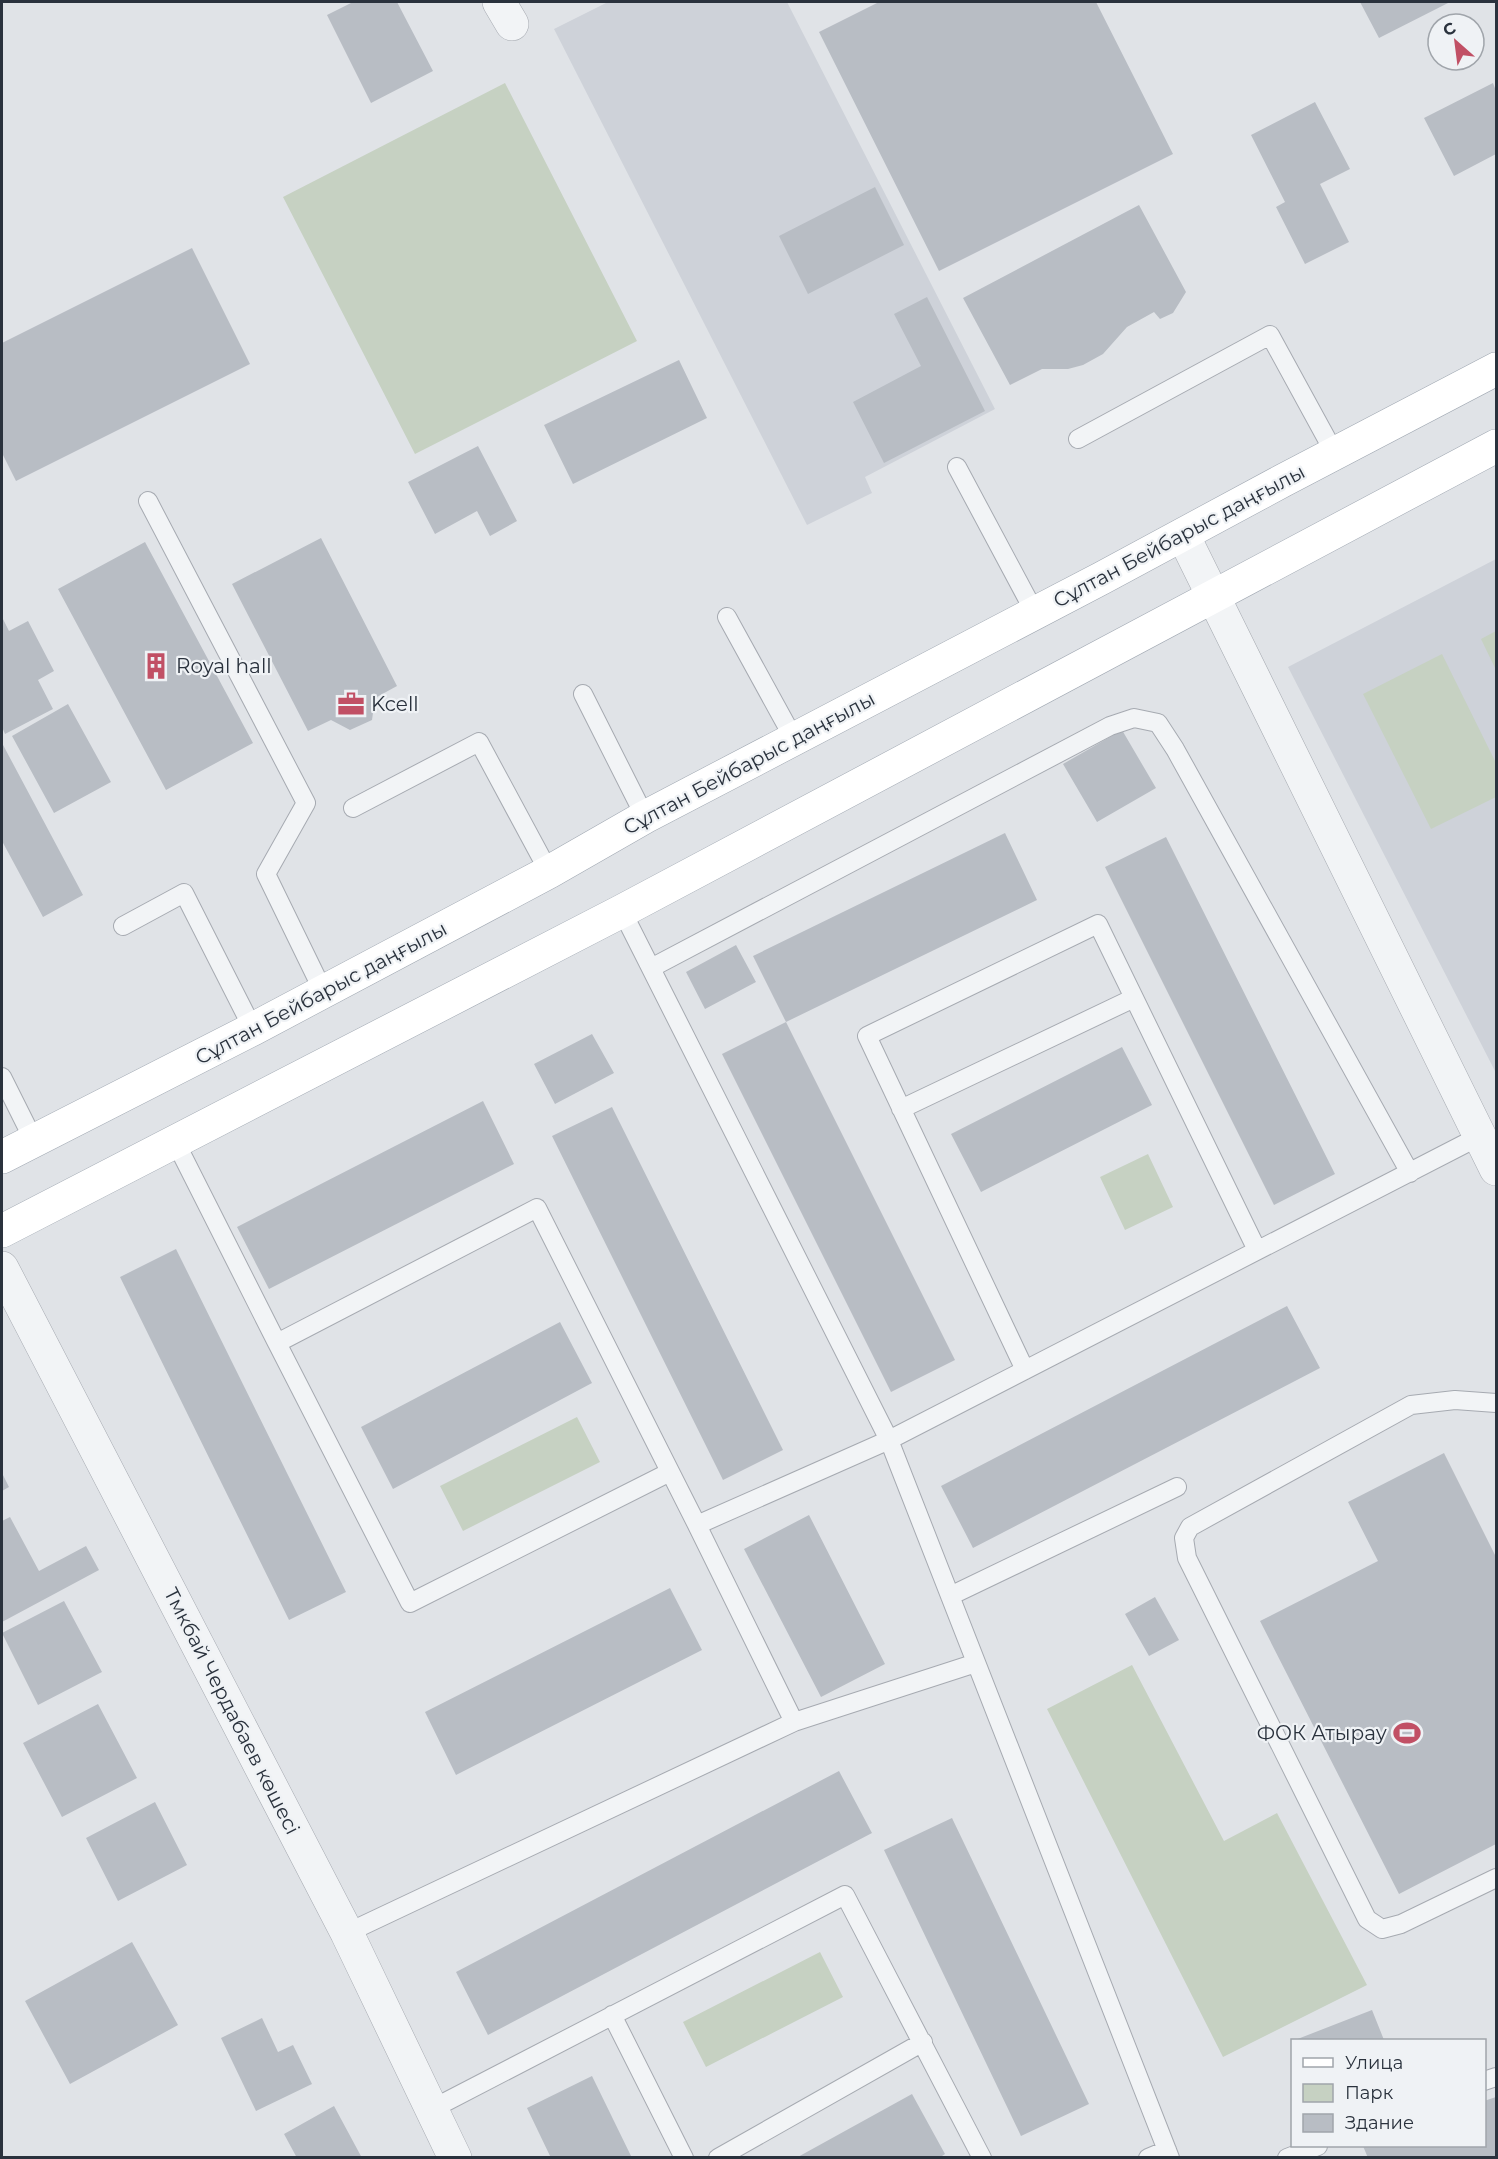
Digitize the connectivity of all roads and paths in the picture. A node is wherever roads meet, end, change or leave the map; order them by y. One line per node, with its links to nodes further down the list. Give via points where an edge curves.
1 (1497, 369): 4 (main road, Сұлтан Бейбарыс даңғылы)
2 (1078, 439): 4 (lane, via 1270,335)
3 (1497, 446): 8 (main road)
4 (1335, 454): 7 (main road, Сұлтан Бейбарыс даңғылы)
5 (957, 467): 9 (lane)
6 (148, 501): 19 (lane, via 306,803 266,874)
7 (1183, 535): 8 (street); 9 (main road, Сұлтан Бейбарыс даңғылы)
8 (1213, 596): 16 (main road); 24 (street)
9 (1035, 613): 12 (main road, Сұлтан Бейбарыс даңғылы)
10 (727, 617): 12 (lane)
11 (583, 694): 14 (lane)
12 (794, 739): 14 (main road, Сұлтан Бейбарыс даңғылы)
13 (353, 808): 15 (lane, via 479,742)
14 (645, 817): 15 (main road, Сұлтан Бейбарыс даңғылы)
15 (549, 872): 19 (main road, Сұлтан Бейбарыс даңғылы)
16 (622, 911): 18 (lane); 26 (main road)
17 (123, 926): 21 (lane, via 183,894)
18 (651, 968): 29 (lane, via 1110,726 1134,718 1158,723); 36 (lane)
19 (323, 991): 21 (main road, Сұлтан Бейбарыс даңғылы)
20 (1134, 998): 23 (lane); 23 (lane, via 1098,924 867,1036); 31 (lane)
21 (253, 1029): 25 (main road, Сұлтан Бейбарыс даңғылы)
22 (2, 1077): 25 (lane)
23 (901, 1109): 34 (lane)
24 (1480, 1136): 28 (street); 29 (lane)
25 (34, 1141): 27 (main road, Сұлтан Бейбарыс даңғылы)
26 (175, 1141): 30 (main road); 33 (lane)
27 (2, 1157)
28 (1497, 1169)
29 (1410, 1173): 31 (lane)
30 (2, 1231)
31 (1257, 1250): 34 (lane)
32 (2, 1268): 44 (street, Тмкбай Чердабаев көшесі)
33 (277, 1343): 37 (lane, via 410,1603); 37 (lane, via 537,1208)
34 (1025, 1370): 36 (lane)
35 (1497, 1403): 43 (lane, via 1455,1400 1411,1405 1190,1527 1184,1538 1187,1558 1367,1919 1382,1929 1401,1924)
36 (889, 1440): 39 (lane); 40 (lane)
37 (670, 1472): 39 (lane)
38 (1177, 1487): 40 (lane)
39 (697, 1525): 42 (lane)
40 (950, 1596): 41 (lane)
41 (976, 1663): 42 (lane); 49 (lane)
42 (794, 1722): 44 (lane)
43 (1497, 1878)
44 (347, 1933): 47 (street, Тмкбай Чердабаев көшесі)
45 (612, 2015): 46 (lane, via 845,1895); 47 (lane); 51 (lane)
46 (922, 2042): 52 (lane); 53 (lane)
47 (432, 2109): 50 (street, Тмкбай Чердабаев көшесі)
48 (1313, 2147): 55 (lane)
49 (1168, 2154): 54 (lane)
50 (455, 2157)
51 (684, 2157)
52 (718, 2157)
53 (982, 2157)
54 (1148, 2157)
55 (1287, 2157)

